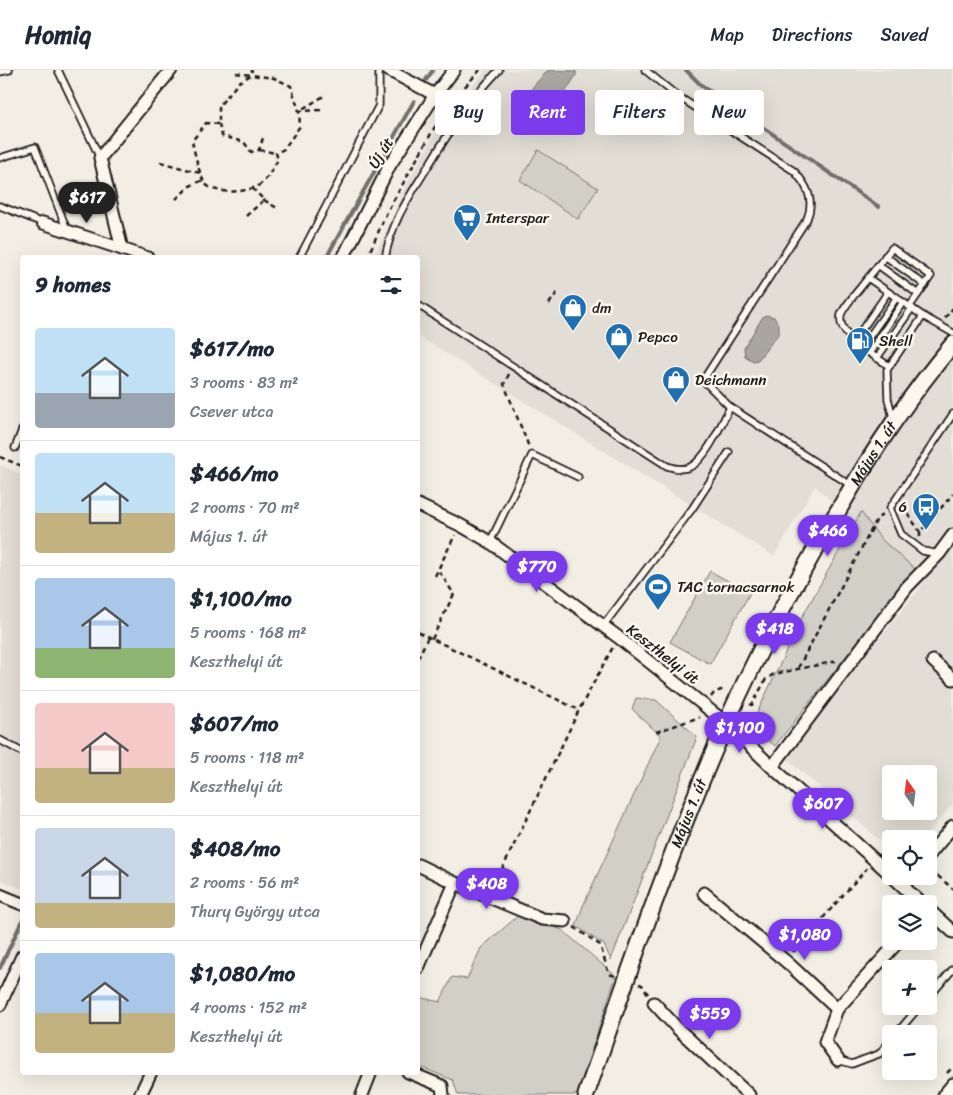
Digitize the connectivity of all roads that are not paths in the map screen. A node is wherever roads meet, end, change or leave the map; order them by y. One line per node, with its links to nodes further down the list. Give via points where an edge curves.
1 (9, 70): 9 (lane)
2 (58, 70): 13 (lane)
3 (171, 70): 13 (street)
4 (379, 70): 19 (lane, via 379,105)
5 (388, 70): 11 (street)
6 (454, 70): 10 (street, Új út)
7 (499, 70): 21 (lane, via 452,127 398,216)
8 (645, 70): 40 (lane, via 676,95 794,171 809,195 811,207 807,219 703,380)
9 (0, 72)
10 (439, 90)
11 (435, 95): 20 (street, Új út, via 390,164)
12 (0, 158): 16 (lane, via 35,147)
13 (100, 158): 17 (street)
14 (0, 206): 15 (lane)
15 (43, 223): 16 (street)
16 (68, 232): 17 (street)
17 (122, 248): 18 (street)
18 (140, 255)
19 (301, 255)
20 (344, 255)
21 (386, 255)
22 (885, 256): 23 (lane); 25 (lane); 25 (lane, via 892,248 931,276)
23 (878, 265): 24 (lane); 27 (lane)
24 (868, 278): 26 (lane); 34 (lane, via 841,314 844,331)
25 (924, 285): 27 (lane)
26 (888, 292): 28 (lane); 34 (lane)
27 (918, 294): 31 (lane)
28 (897, 297): 29 (lane); 36 (lane)
29 (903, 302): 31 (lane); 37 (lane)
30 (420, 307): 40 (lane, via 675,469 692,466 700,458)
31 (911, 307): 32 (lane); 38 (lane)
32 (923, 316): 33 (lane); 39 (lane)
33 (953, 333)
34 (854, 341): 36 (lane)
35 (953, 344): 42 (main road, Május 1. út)
36 (862, 347): 37 (lane)
37 (870, 352): 38 (lane)
38 (878, 358): 39 (lane)
39 (889, 366): 42 (lane, via 888,399)
40 (730, 407): 47 (lane)
41 (953, 414): 51 (lane, via 890,508 901,534 923,552)
42 (894, 420): 47 (main road, Május 1. út)
43 (20, 435): 44 (lane)
44 (15, 448)
45 (729, 452): 52 (lane, via 692,509)
46 (578, 477): 50 (lane, via 532,455)
47 (852, 486): 55 (main road, Május 1. út, via 800,576)
48 (420, 506): 50 (street, Keszthelyi út)
49 (953, 535): 51 (street)
50 (490, 542): 52 (street, Keszthelyi út)
51 (939, 554): 58 (street, via 907,587)
52 (603, 626): 55 (street, Keszthelyi út)
53 (933, 661): 54 (street)
54 (953, 679)
55 (726, 722): 58 (street, Keszthelyi út); 91 (main road, Május 1. út, via 669,864)
56 (0, 740): 57 (lane)
57 (20, 751)
58 (772, 766): 62 (street, Keszthelyi út)
59 (953, 826): 60 (street)
60 (937, 845)
61 (420, 866): 63 (street)
62 (882, 867)
63 (455, 883): 70 (street, via 542,919); 74 (street)
64 (903, 886): 67 (street, Keszthelyi út)
65 (704, 893): 79 (street, via 786,961)
66 (0, 894): 68 (street)
67 (912, 895)
68 (20, 903)
69 (937, 917): 71 (street)
70 (565, 920)
71 (953, 932)
72 (890, 950): 79 (street)
73 (20, 960): 78 (street)
74 (420, 963)
75 (953, 969): 76 (lane)
76 (937, 988)
77 (654, 1003): 92 (street)
78 (0, 1005)
79 (837, 1009): 83 (street, via 825,1042)
80 (912, 1015): 81 (lane)
81 (904, 1025)
82 (882, 1050): 83 (lane, via 852,1064)
83 (838, 1060)
84 (150, 1075): 88 (street)
85 (370, 1075): 89 (street)
86 (415, 1075): 90 (street, via 442,1086)
87 (953, 1084): 93 (street)
88 (140, 1095)
89 (362, 1095)
90 (443, 1095)
91 (586, 1095)
92 (749, 1095)
93 (944, 1095)

